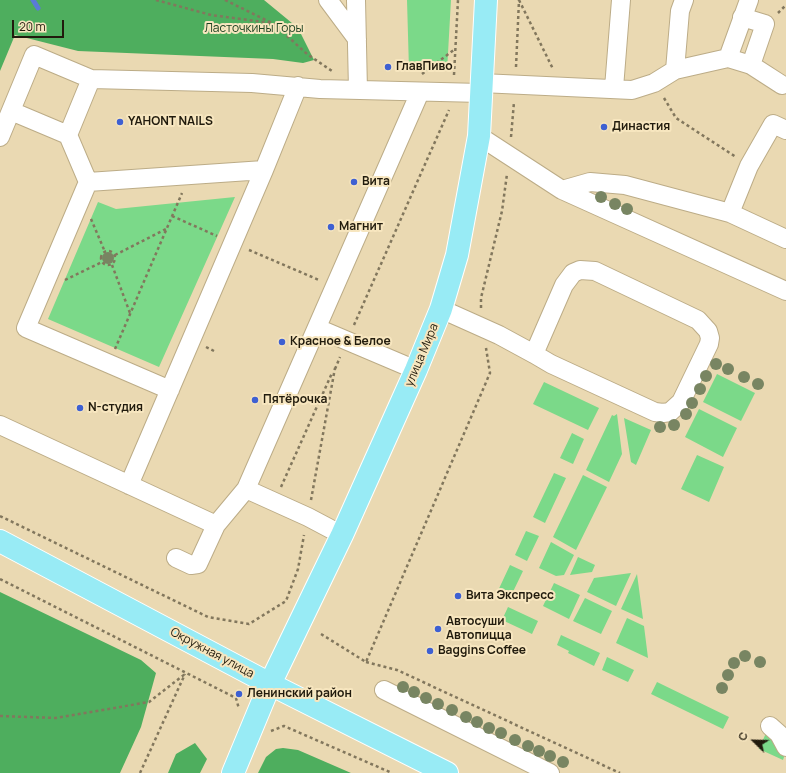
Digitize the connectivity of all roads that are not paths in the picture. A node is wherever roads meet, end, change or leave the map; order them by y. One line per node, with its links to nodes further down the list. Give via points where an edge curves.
1 (328, 0): 8 (lane)
2 (356, 0): 8 (lane)
3 (486, 0): 15 (main road, улица Мира)
4 (621, 0): 16 (lane)
5 (684, 0): 11 (lane, via 680,11)
6 (749, 0): 7 (lane)
7 (742, 17): 9 (lane); 10 (lane, via 765,24)
8 (357, 39): 17 (lane)
9 (728, 58): 10 (lane); 11 (lane)
10 (751, 66): 13 (lane)
11 (675, 70): 16 (lane, via 654,83 632,90)
12 (91, 79): 14 (lane); 19 (lane, via 34,55); 21 (lane)
13 (782, 85)
14 (298, 86): 17 (lane); 24 (lane)
15 (481, 88): 16 (lane); 18 (lane, via 453,93); 22 (main road, улица Мира)
16 (614, 88)
17 (358, 90): 18 (lane)
18 (420, 92): 31 (lane)
19 (11, 111): 21 (lane); 23 (lane)
20 (786, 130): 27 (lane, via 773,124 750,166)
21 (68, 135): 25 (lane)
22 (479, 136): 26 (lane); 30 (main road, улица Мира, via 457,255)
23 (0, 137)
24 (264, 170): 25 (lane, via 191,174); 34 (lane)
25 (84, 189): 34 (lane, via 26,328)
26 (562, 190): 27 (lane, via 590,182 625,185); 29 (lane)
27 (730, 213): 28 (lane)
28 (786, 239)
29 (786, 292)
30 (440, 309): 32 (lane); 33 (main road, улица Мира)
31 (317, 328): 33 (lane); 37 (lane)
32 (534, 354): 32 (lane, via 655,412 663,413 670,412 681,402 710,338 708,331 698,320 595,271 580,270 573,273 564,285)
33 (416, 370): 39 (main road, улица Мира)
34 (170, 390): 36 (lane)
35 (0, 425): 36 (lane)
36 (129, 485): 38 (lane)
37 (246, 489): 38 (lane); 39 (lane)
38 (216, 526): 41 (lane, via 198,564 191,565)
39 (342, 535): 42 (main road, улица Мира)
40 (0, 541): 42 (main road, Окружная улица)
41 (176, 558)
42 (270, 684): 46 (main road, улица Мира); 47 (main road, Окружная улица)
43 (384, 690): 48 (lane)
44 (770, 726): 45 (lane, via 779,734)
45 (786, 747)
46 (233, 773)
47 (447, 773)
48 (550, 773)

